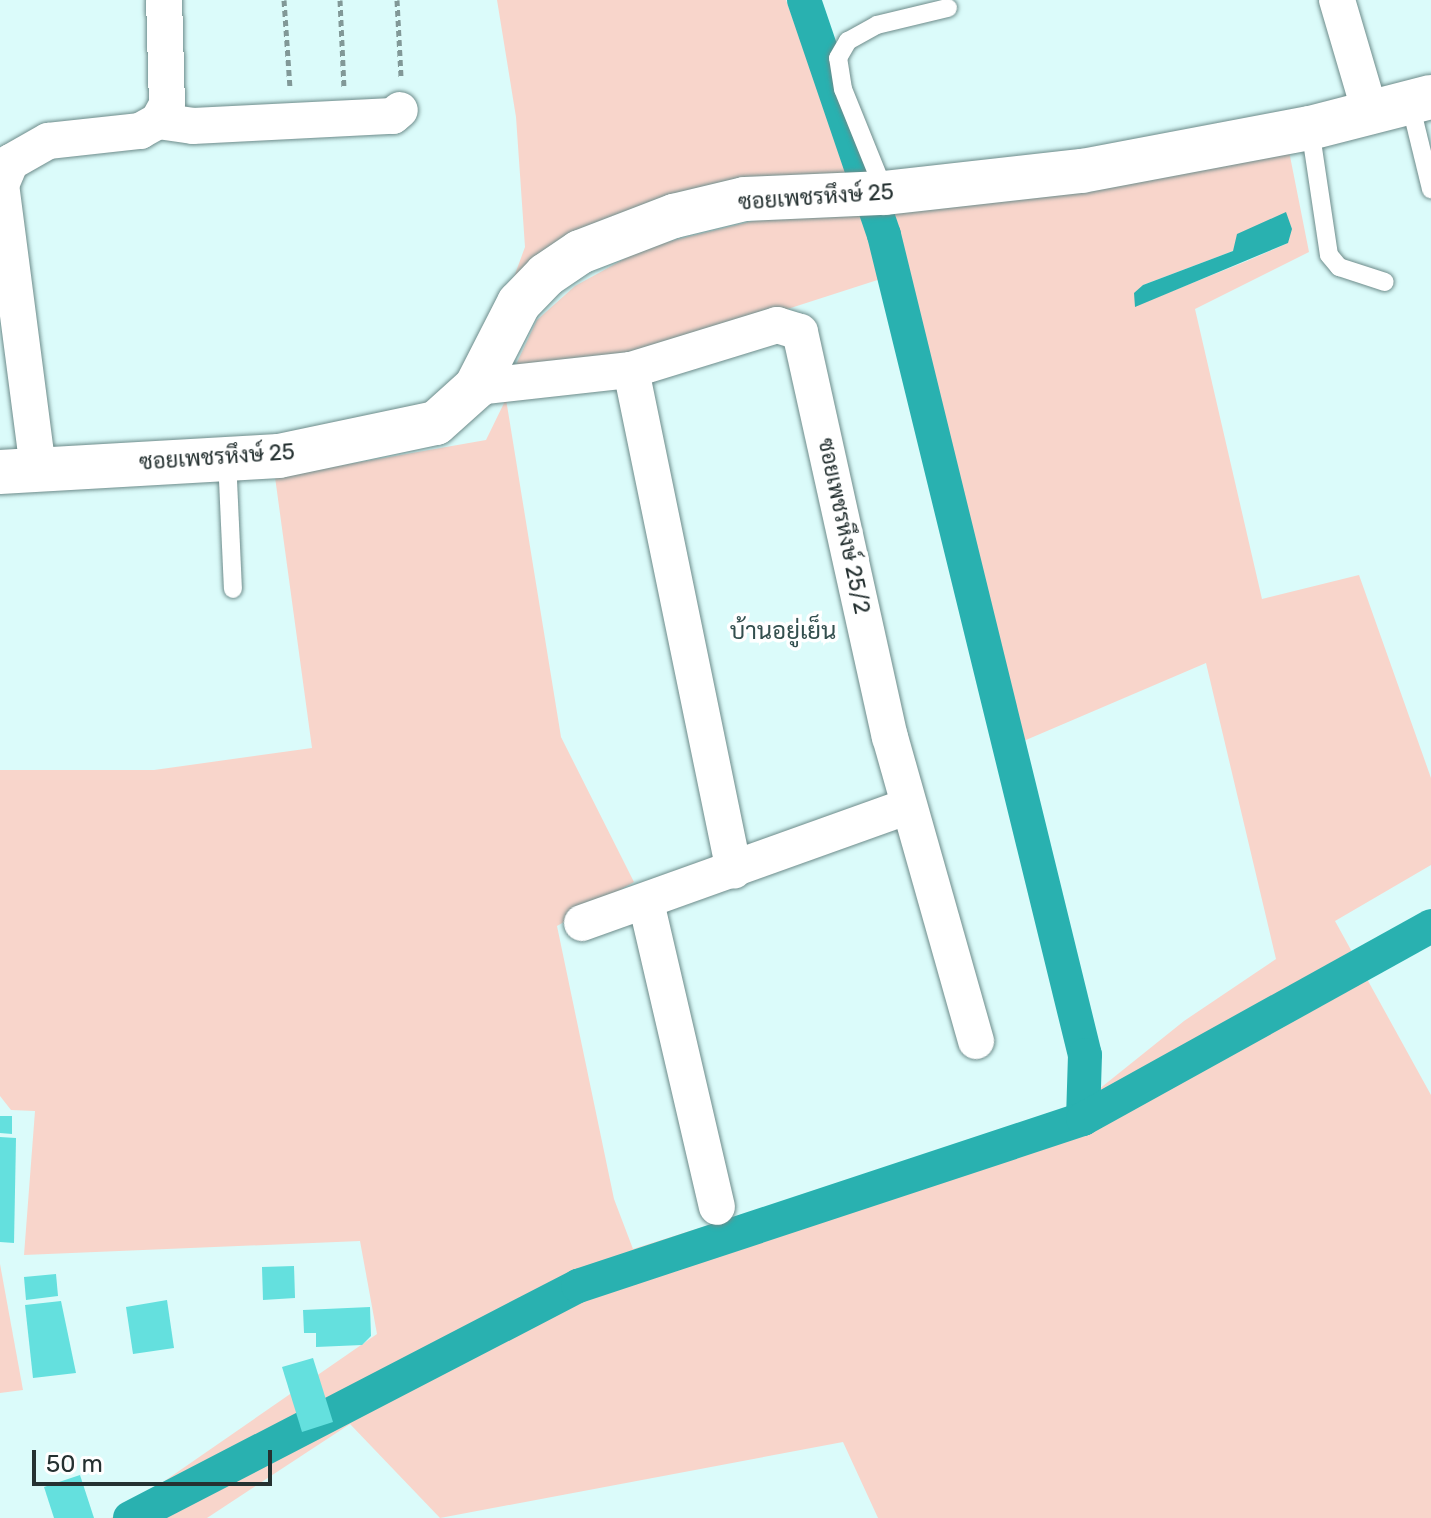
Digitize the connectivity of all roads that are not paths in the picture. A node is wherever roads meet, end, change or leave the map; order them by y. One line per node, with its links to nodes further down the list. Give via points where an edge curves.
1 (164, 0): 6 (street, via 167,105)
2 (1337, 0): 4 (street)
3 (948, 8): 9 (lane, via 877,25 848,41 838,58 843,89)
4 (1404, 104): 7 (street, ซอยเพชรหึงษ์ 25); 8 (lane)
5 (400, 110): 6 (street, via 393,116 193,126)
6 (158, 121): 14 (street, via 140,131 48,141 11,162 1,185)
7 (1310, 128): 9 (street, ซอยเพชรหึงษ์ 25, via 1082,171); 10 (lane, via 1329,255 1339,267)
8 (1431, 189)
9 (885, 193): 12 (street, ซอยเพชรหึงษ์ 25, via 745,199 674,216 580,252 519,303)
10 (1385, 282)
11 (631, 370): 12 (street, ซอยเพชรหึงษ์ 25/2); 16 (street, ซอยเพชรหึงษ์ 25/2, via 777,325 800,332); 17 (street)
12 (476, 387): 13 (street, ซอยเพชรหึงษ์ 25, via 436,423 396,436)
13 (227, 458): 14 (street, ซอยเพชรหึงษ์ 25); 15 (lane)
14 (19, 470)
15 (233, 589)
16 (908, 806): 17 (street); 20 (street, ซอยเพชรหึงษ์ 25/2)
17 (734, 871): 18 (street)
18 (646, 902): 19 (street); 21 (street)
19 (582, 923)
20 (976, 1041)
21 (717, 1207)

